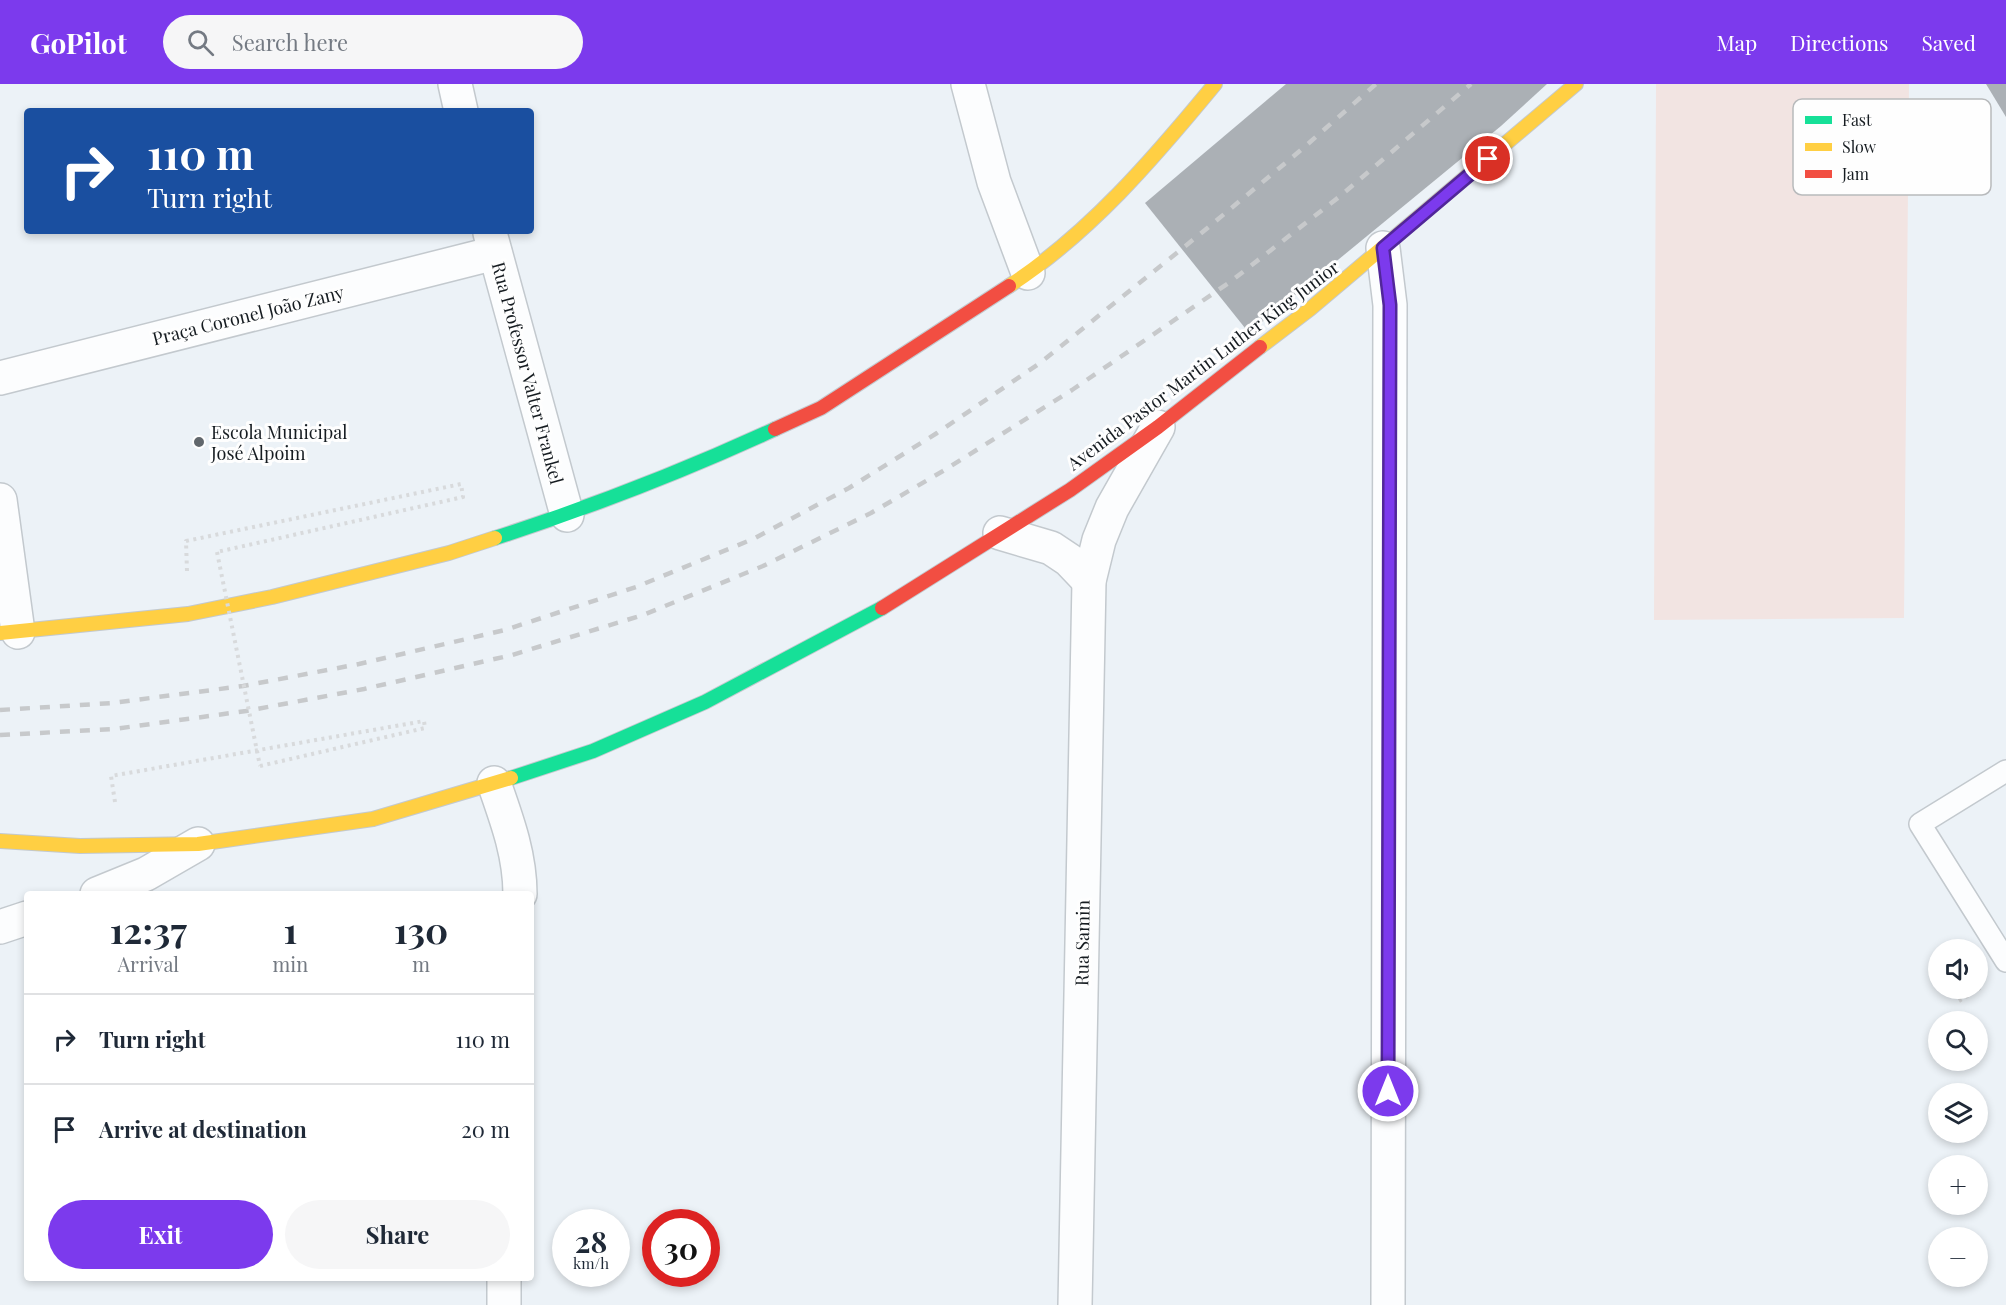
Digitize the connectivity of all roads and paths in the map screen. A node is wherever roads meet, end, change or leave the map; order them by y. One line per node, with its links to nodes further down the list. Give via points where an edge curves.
1 (455, 84): 5 (street)
2 (968, 84): 8 (street, via 994,182)
3 (1215, 84): 8 (main road, via 1152,160 1098,214)
4 (1576, 84): 7 (main road, Avenida Pastor Martin Luther King Junior)
5 (460, 108)
6 (493, 242): 9 (street, Praça Coronel João Zany); 12 (street, Rua Professor Valter Frankel)
7 (1383, 248): 10 (main road, Avenida Pastor Martin Luther King Junior); 30 (street, via 1390,305)
8 (1028, 273): 12 (main road, via 822,408 704,462)
9 (0, 378)
10 (1158, 428): 13 (main road, Avenida Pastor Martin Luther King Junior); 14 (street, Rua Samin, via 1112,508)
11 (0, 500): 16 (street)
12 (567, 515): 15 (main road, via 449,553)
13 (1000, 533): 14 (street, via 1051,548); 18 (main road, Avenida Pastor Martin Luther King Junior, via 872,614 705,702 593,751)
14 (1089, 581): 29 (street, Rua Samin)
15 (188, 614): 16 (main road); 21 (path, bridge, via 186,541 461,484 463,496 217,552 260,766 425,728 424,721 111,776)
16 (9, 633)
17 (2006, 771): 26 (lane, via 1920,824)
18 (494, 783): 20 (main road, Avenida Pastor Martin Luther King Junior, via 373,819); 23 (street, via 516,849)
19 (0, 841): 21 (main road, Avenida Pastor Martin Luther King Junior)
20 (198, 844): 21 (main road, Avenida Pastor Martin Luther King Junior); 22 (street, via 147,874)
21 (122, 845)
22 (104, 891)
23 (520, 891)
24 (24, 919): 25 (street)
25 (0, 927)
26 (2006, 961)
27 (504, 1281): 28 (street)
28 (504, 1305)
29 (1075, 1305)
30 (1388, 1305)

